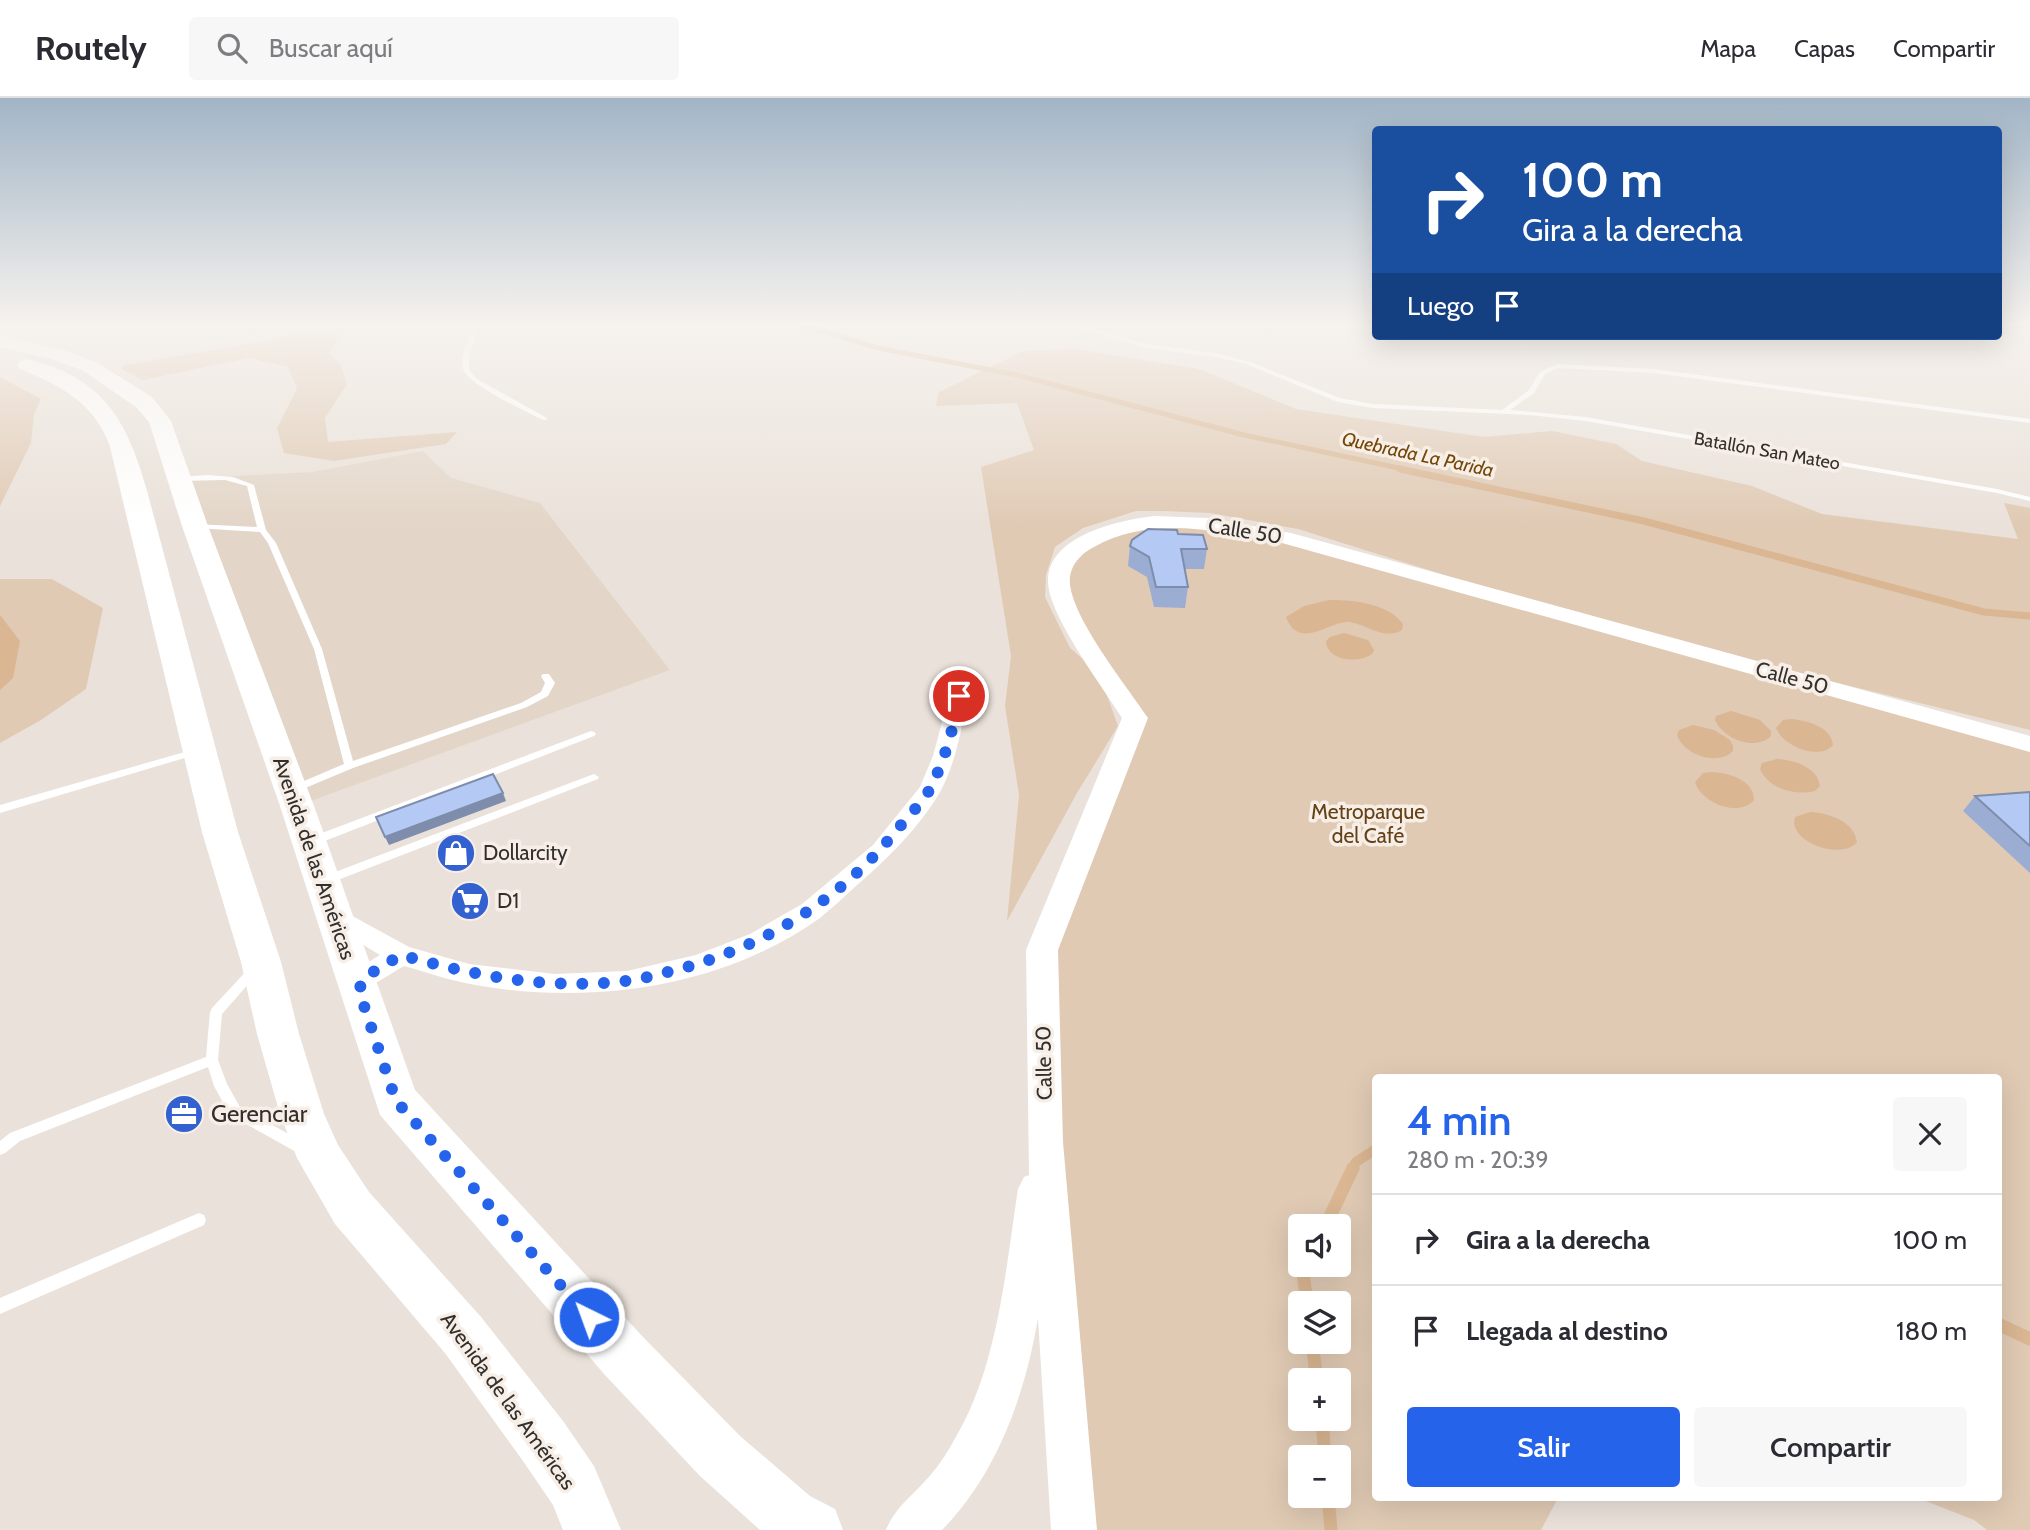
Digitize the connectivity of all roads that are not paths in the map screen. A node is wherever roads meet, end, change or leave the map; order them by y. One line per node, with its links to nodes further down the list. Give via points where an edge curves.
1 (79, 391): 18 (main road, Avenida de las Américas, via 117,431)
2 (129, 391): 10 (main road, Avenida de las Américas, via 160,421)
3 (494, 391): 8 (lane)
4 (1316, 391): 7 (lane, Batallón San Mateo, via 1373,406)
5 (1533, 391): 7 (lane)
6 (1807, 391): 9 (lane)
7 (1503, 412): 11 (lane, Batallón San Mateo, via 1613,423)
8 (545, 419)
9 (2030, 421)
10 (180, 479): 12 (main road, Avenida de las Américas); 13 (lane, via 222,477 250,485)
11 (2030, 499)
12 (195, 526): 13 (lane); 21 (main road, Avenida de las Américas)
13 (262, 530): 19 (lane, via 272,543 318,649)
14 (546, 676): 19 (lane, via 550,683 545,694 524,705)
15 (959, 696): 25 (street, via 930,790 881,851 811,911 759,942 700,964 627,981 555,984 469,974)
16 (591, 734): 23 (lane, via 448,794)
17 (2030, 744): 29 (street, Calle 50, via 1284,537 1147,521 1109,529 1074,551 1062,566 1059,585 1068,612 1135,718 1042,950)
18 (201, 750): 22 (lane); 26 (main road, Avenida de las Américas, via 220,832)
19 (349, 766): 21 (lane)
20 (594, 777): 24 (lane, via 461,822)
21 (292, 790): 23 (main road, Avenida de las Américas)
22 (0, 809)
23 (309, 842): 24 (main road, Avenida de las Américas)
24 (330, 899): 25 (street); 27 (main road, Avenida de las Américas)
25 (401, 955): 27 (street, via 363,978)
26 (261, 962): 28 (lane, via 216,1012); 31 (main road, Avenida de las Américas, via 302,1114)
27 (359, 991): 35 (main road, Avenida de las Américas, via 396,1101 624,1356 720,1455 789,1517)
28 (212, 1060): 30 (lane, via 15,1137); 31 (lane, via 235,1111)
29 (1045, 1142): 36 (street, Calle 50, via 1003,1380 983,1435 957,1481); 37 (street, Calle 50)
30 (0, 1149)
31 (320, 1158): 34 (main road, Avenida de las Américas, via 352,1208 463,1335 543,1441 574,1486)
32 (198, 1220): 33 (lane)
33 (0, 1306)
34 (592, 1530)
35 (814, 1530)
36 (909, 1530)
37 (1074, 1530)

